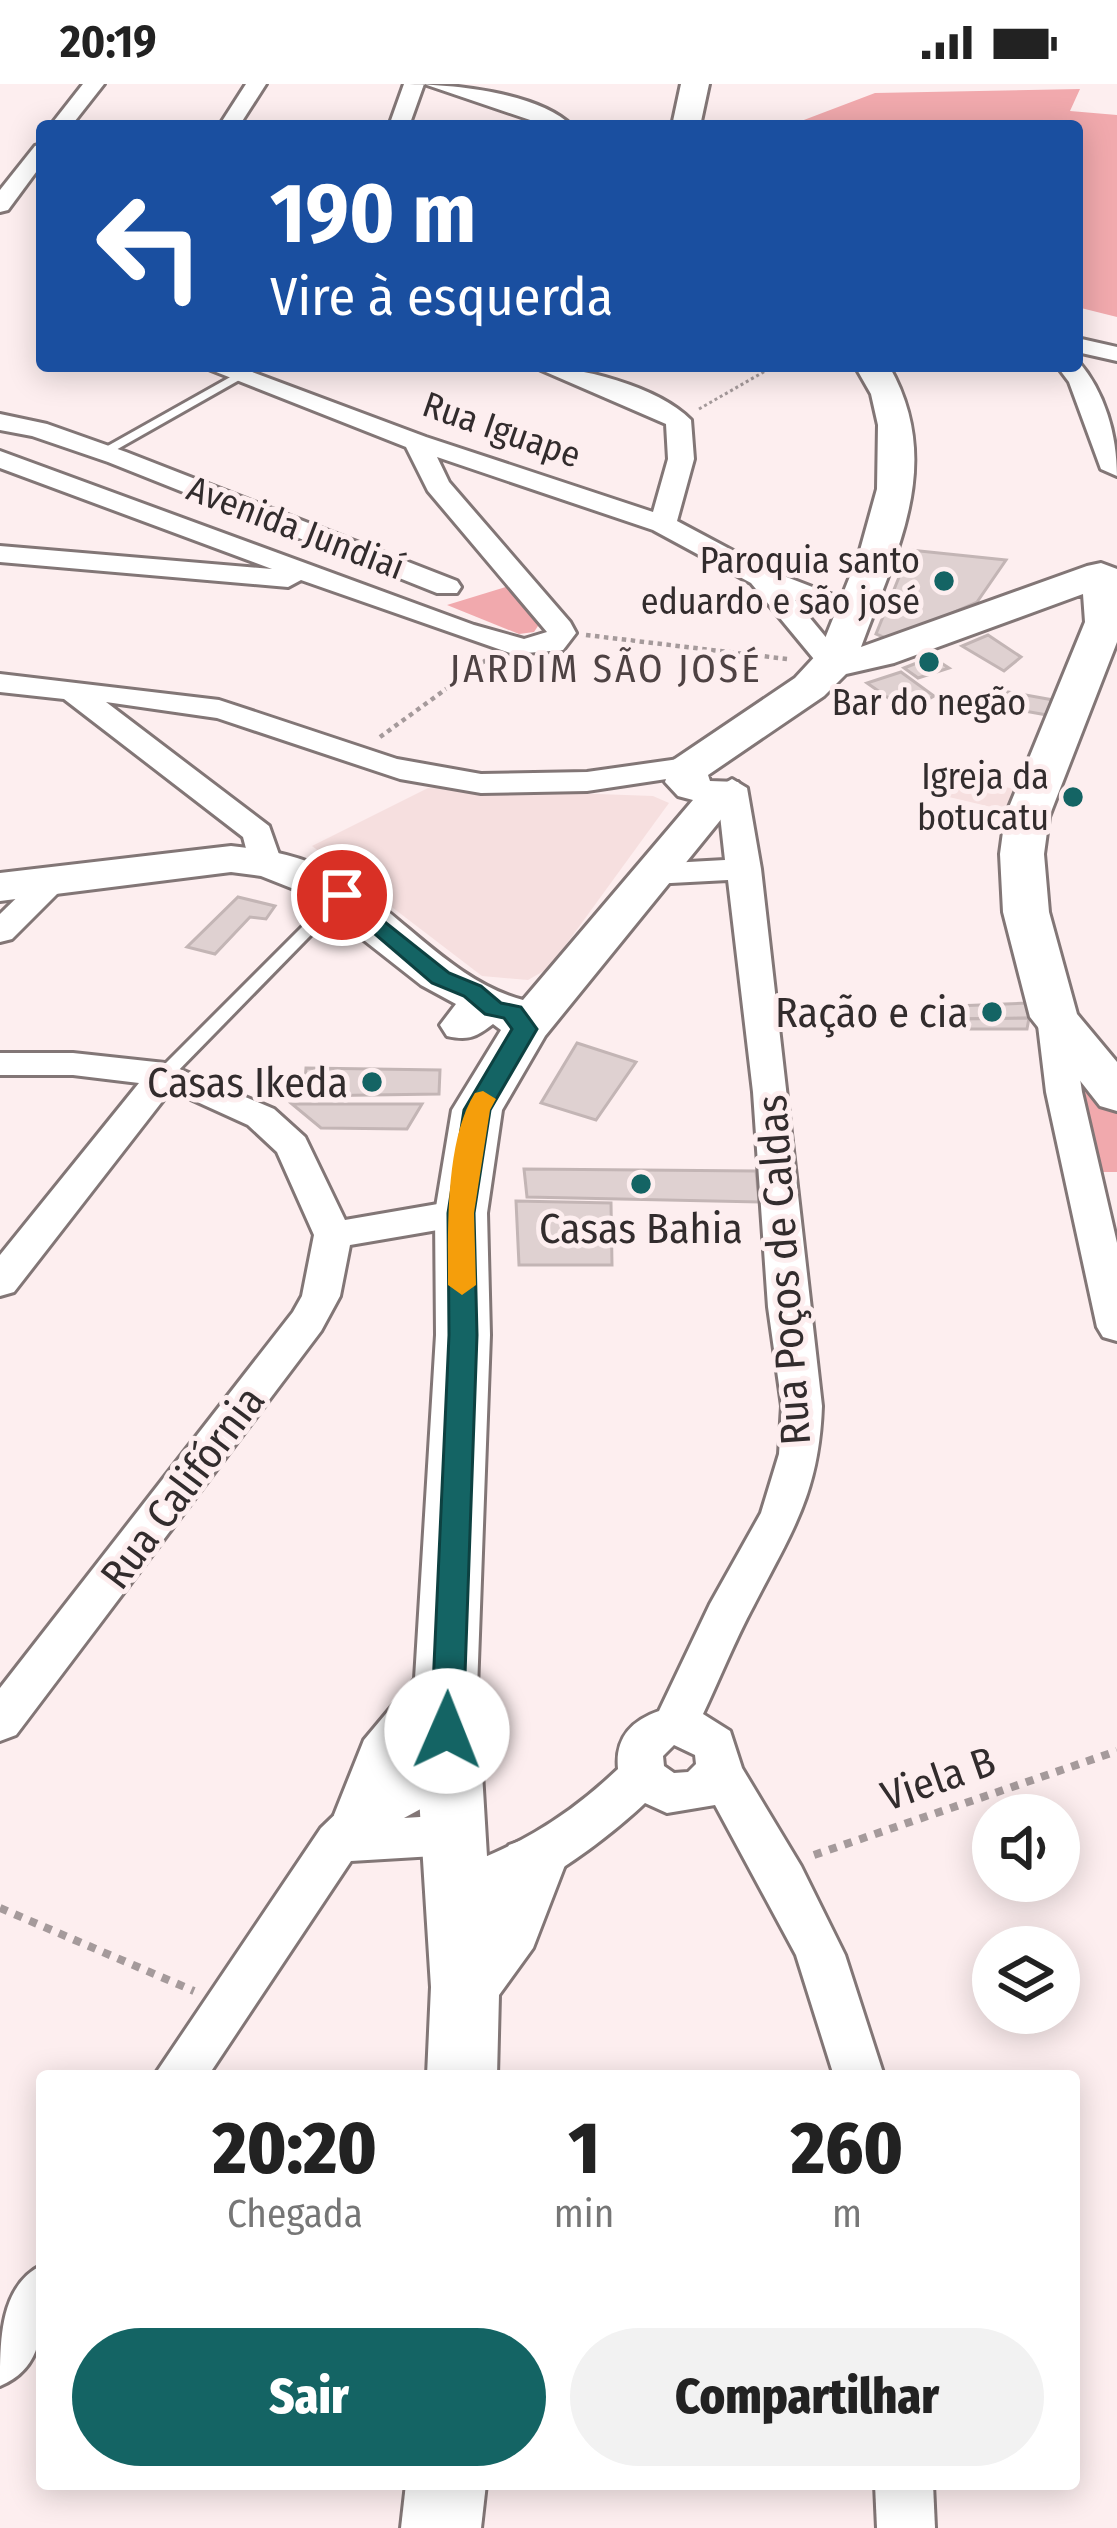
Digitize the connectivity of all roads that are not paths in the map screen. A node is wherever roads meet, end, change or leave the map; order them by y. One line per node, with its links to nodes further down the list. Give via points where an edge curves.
1 (94, 84): 6 (street)
2 (256, 84): 7 (street)
3 (414, 84): 8 (street)
4 (434, 84): 9 (street)
5 (694, 84): 10 (main road)
6 (65, 120)
7 (233, 120)
8 (401, 120)
9 (552, 120)
10 (687, 120)
11 (36, 158): 12 (street)
12 (0, 205)
13 (1083, 346): 14 (street)
14 (1117, 354)
15 (233, 372): 24 (lane)
16 (241, 372): 23 (street, Rua Iguape)
17 (563, 372): 29 (street, via 678,420 681,459)
18 (875, 372): 37 (main road, via 897,451 885,537)
19 (1074, 372): 26 (street)
20 (0, 402): 22 (street)
21 (0, 422): 22 (street, Avenida Jundiaí)
22 (38, 429): 24 (street, Avenida Jundiaí)
23 (417, 442): 27 (street, Rua Iguape); 28 (street)
24 (103, 452): 35 (street, Avenida Jundiaí)
25 (0, 459): 34 (street, Avenida Jundiaí)
26 (1114, 469)
27 (503, 471): 28 (street, via 453,477); 29 (street, Rua Iguape)
28 (443, 493): 31 (street)
29 (663, 524): 33 (street, Rua Iguape)
30 (0, 554): 34 (street)
31 (510, 568): 35 (street); 36 (street, Avenida Jundiaí, via 562,633 553,644 508,644)
32 (1109, 570): 38 (main road, via 880,655); 49 (main road, via 1105,622 1024,833 1026,912)
33 (761, 577): 37 (street, Rua Iguape); 38 (street, Rua Iguape)
34 (335, 583): 36 (street, Avenida Jundiaí)
35 (447, 587): 36 (street)
36 (409, 611)
37 (854, 613): 38 (main road)
38 (833, 664): 41 (main road)
39 (0, 683): 40 (street)
40 (74, 692): 41 (street, via 226,711 412,772 496,786); 42 (street, via 258,833)
41 (709, 778): 43 (main road, via 697,827); 44 (street, Rua Poços de Caldas)
42 (265, 860): 45 (main road); 47 (main road)
43 (662, 863): 44 (street); 50 (main road, via 576,966)
44 (745, 868): 60 (street, Rua Poços de Caldas, via 802,1406 800,1454 782,1514)
45 (52, 880): 46 (main road); 48 (street)
46 (0, 887)
47 (342, 895): 50 (main road); 52 (lane)
48 (0, 932)
49 (1054, 1017): 53 (main road); 57 (street)
50 (495, 1025): 54 (main road)
51 (0, 1064): 52 (street)
52 (165, 1074): 55 (street, via 280,1131); 56 (street)
53 (1117, 1095)
54 (461, 1213): 55 (street); 58 (main road)
55 (333, 1235): 59 (street, Rua Califórnia, via 307,1322)
56 (0, 1282)
57 (1117, 1327)
58 (446, 1689): 62 (main road); 64 (main road, via 400,1734)
59 (0, 1722)
60 (675, 1726): 61 (street, via 716,1745); 63 (street, via 647,1738)
61 (719, 1771): 63 (street, via 712,1784 683,1795); 70 (street, via 827,1962)
62 (447, 1772): 64 (street); 65 (main road)
63 (642, 1776): 66 (street)
64 (352, 1829): 65 (street); 68 (street)
65 (453, 1856): 66 (street); 67 (main road)
66 (543, 1858): 67 (main road, via 509,1928)
67 (465, 1987): 69 (main road)
68 (183, 2070)
69 (462, 2070)
70 (858, 2070)
71 (36, 2301): 72 (street)
72 (0, 2358)
73 (445, 2490): 75 (main road)
74 (904, 2490): 76 (street)
75 (440, 2528)
76 (906, 2528)

